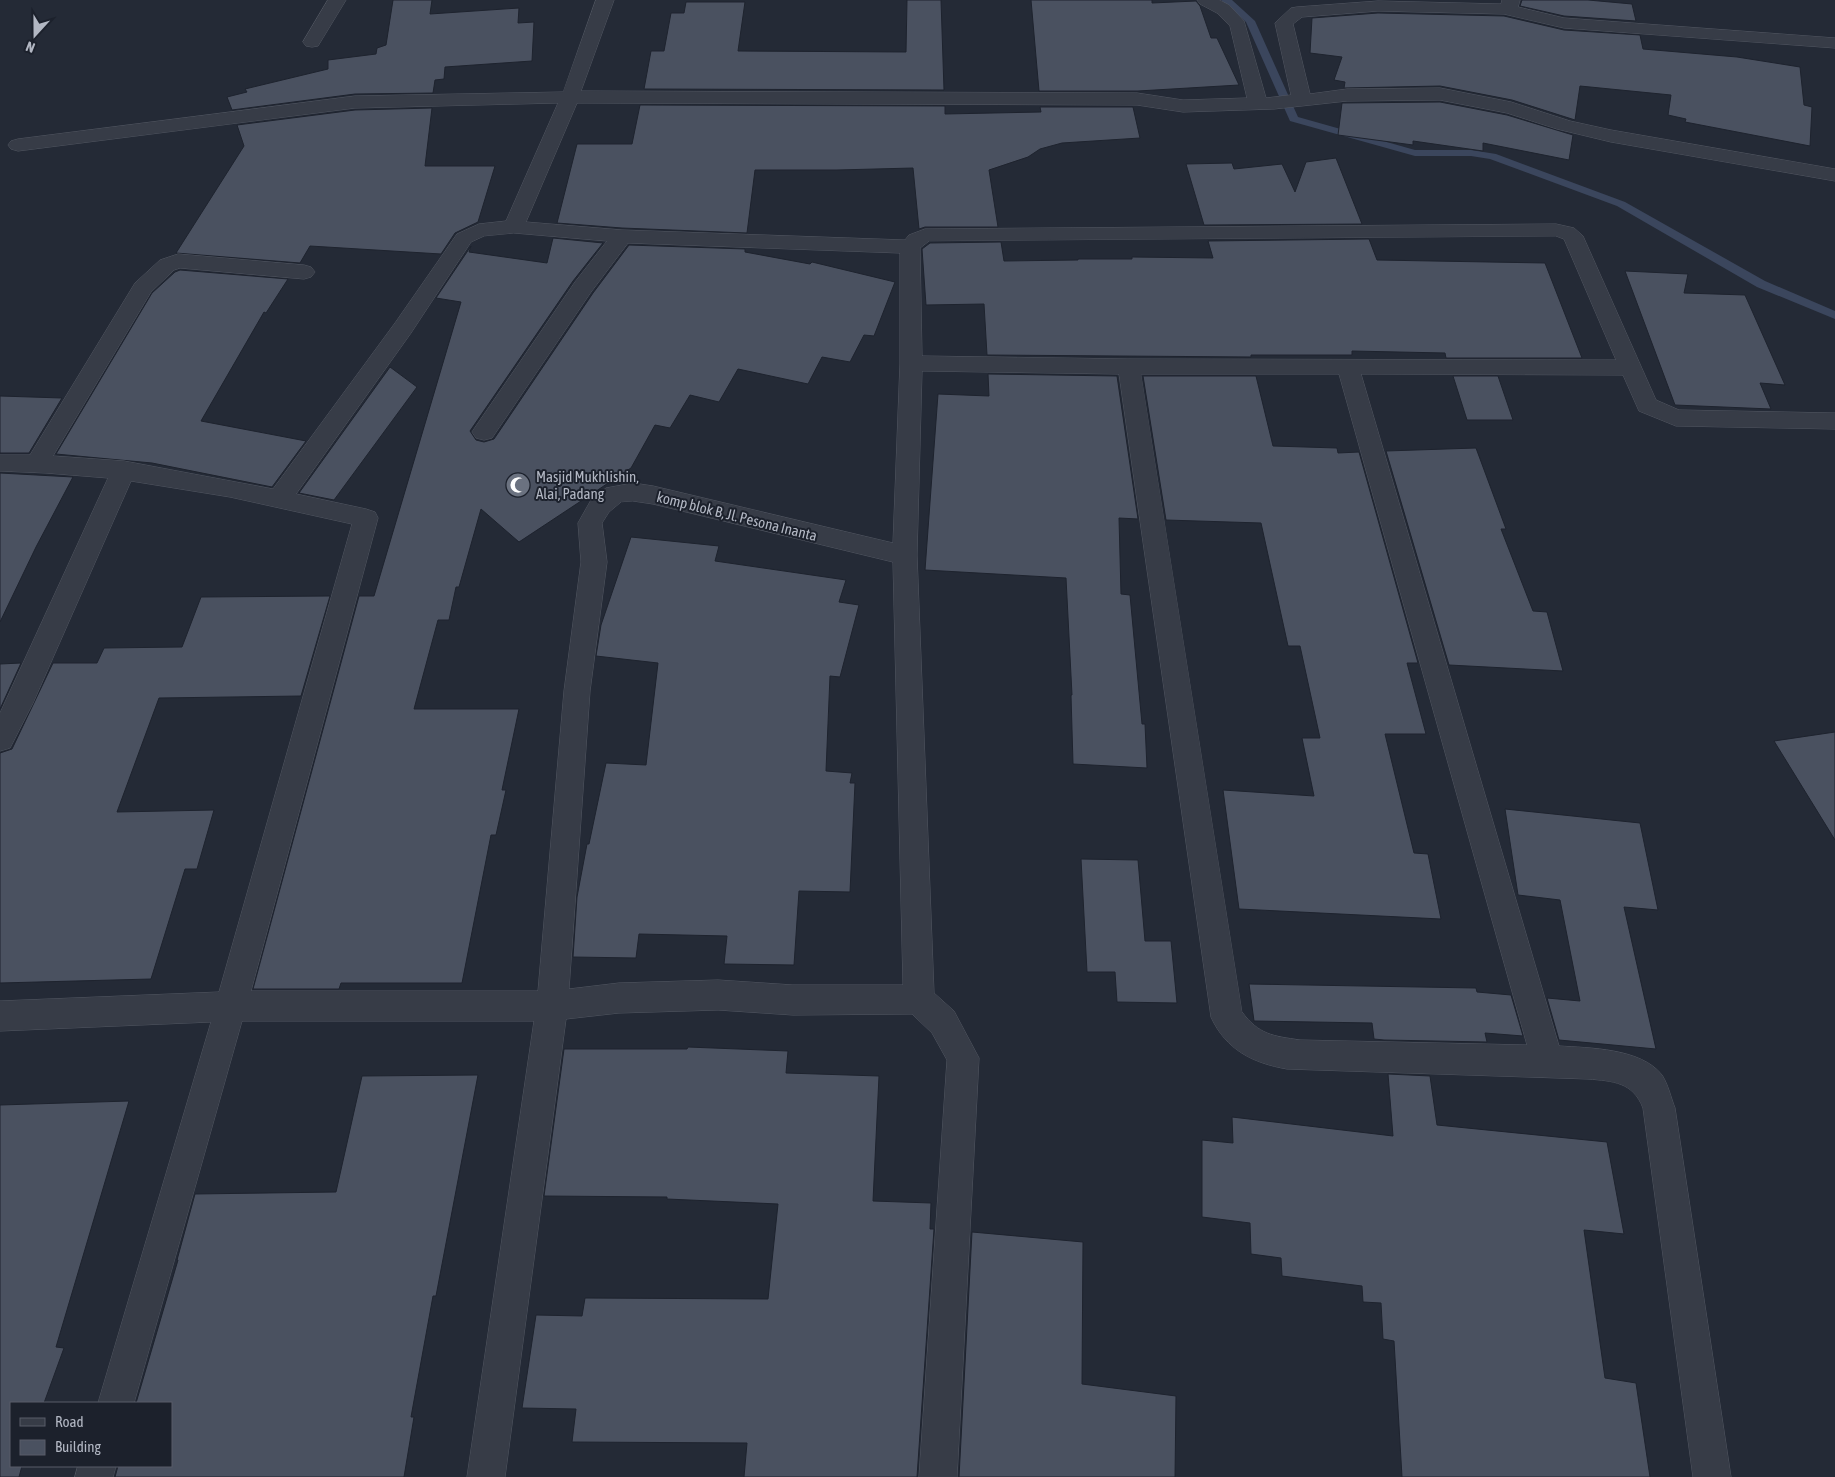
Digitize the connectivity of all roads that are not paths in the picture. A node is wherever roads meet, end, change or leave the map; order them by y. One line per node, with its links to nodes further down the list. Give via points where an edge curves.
1 (337, 0): 5 (street)
2 (605, 0): 7 (street)
3 (1206, 0): 9 (street, via 1223,9 1238,25)
4 (1507, 5): 6 (street, via 1564,23); 8 (street, via 1378,6 1297,12 1284,24)
5 (312, 42)
6 (1835, 43)
7 (570, 97): 9 (street, via 1137,98 1183,106); 10 (street, via 355,102); 12 (street)
8 (1297, 101): 9 (street); 11 (street, via 1347,95 1440,94 1511,108 1611,136)
9 (1266, 103)
10 (18, 145)
11 (1835, 175)
12 (514, 227): 13 (street); 25 (street, via 479,230 464,238)
13 (622, 236): 14 (street); 21 (street, via 583,287)
14 (910, 247): 16 (street); 19 (street, via 925,235 1561,231 1573,236)
15 (304, 272): 23 (street, via 178,261 167,265 143,288)
16 (911, 363): 18 (street); 26 (street)
17 (1348, 366): 18 (street); 19 (street); 32 (street)
18 (1129, 367): 32 (street, via 1226,1017 1237,1033 1252,1045 1300,1055)
19 (1631, 368): 20 (street, via 1647,405 1676,418)
20 (1835, 421)
21 (484, 432)
22 (0, 463): 23 (street)
23 (37, 463): 24 (street)
24 (124, 470): 25 (street); 27 (street)
25 (279, 499): 29 (street, via 366,518)
26 (905, 554): 28 (street); 30 (street, komp blok B, Jl. Pesona Inanta, via 653,495 615,494 600,506 590,523 594,562 577,691)
27 (0, 740)
28 (919, 999): 30 (street, via 793,1000 718,995 619,998); 35 (street, via 943,1022 963,1058)
29 (231, 1006): 30 (street); 31 (street); 33 (street)
30 (552, 1006): 34 (street, komp blok B, Jl. Pesona Inanta)
31 (0, 1016)
32 (1547, 1061): 36 (street, via 1618,1067 1637,1074 1651,1087 1659,1108)
33 (116, 1402)
34 (486, 1477)
35 (938, 1477)
36 (1712, 1477)

